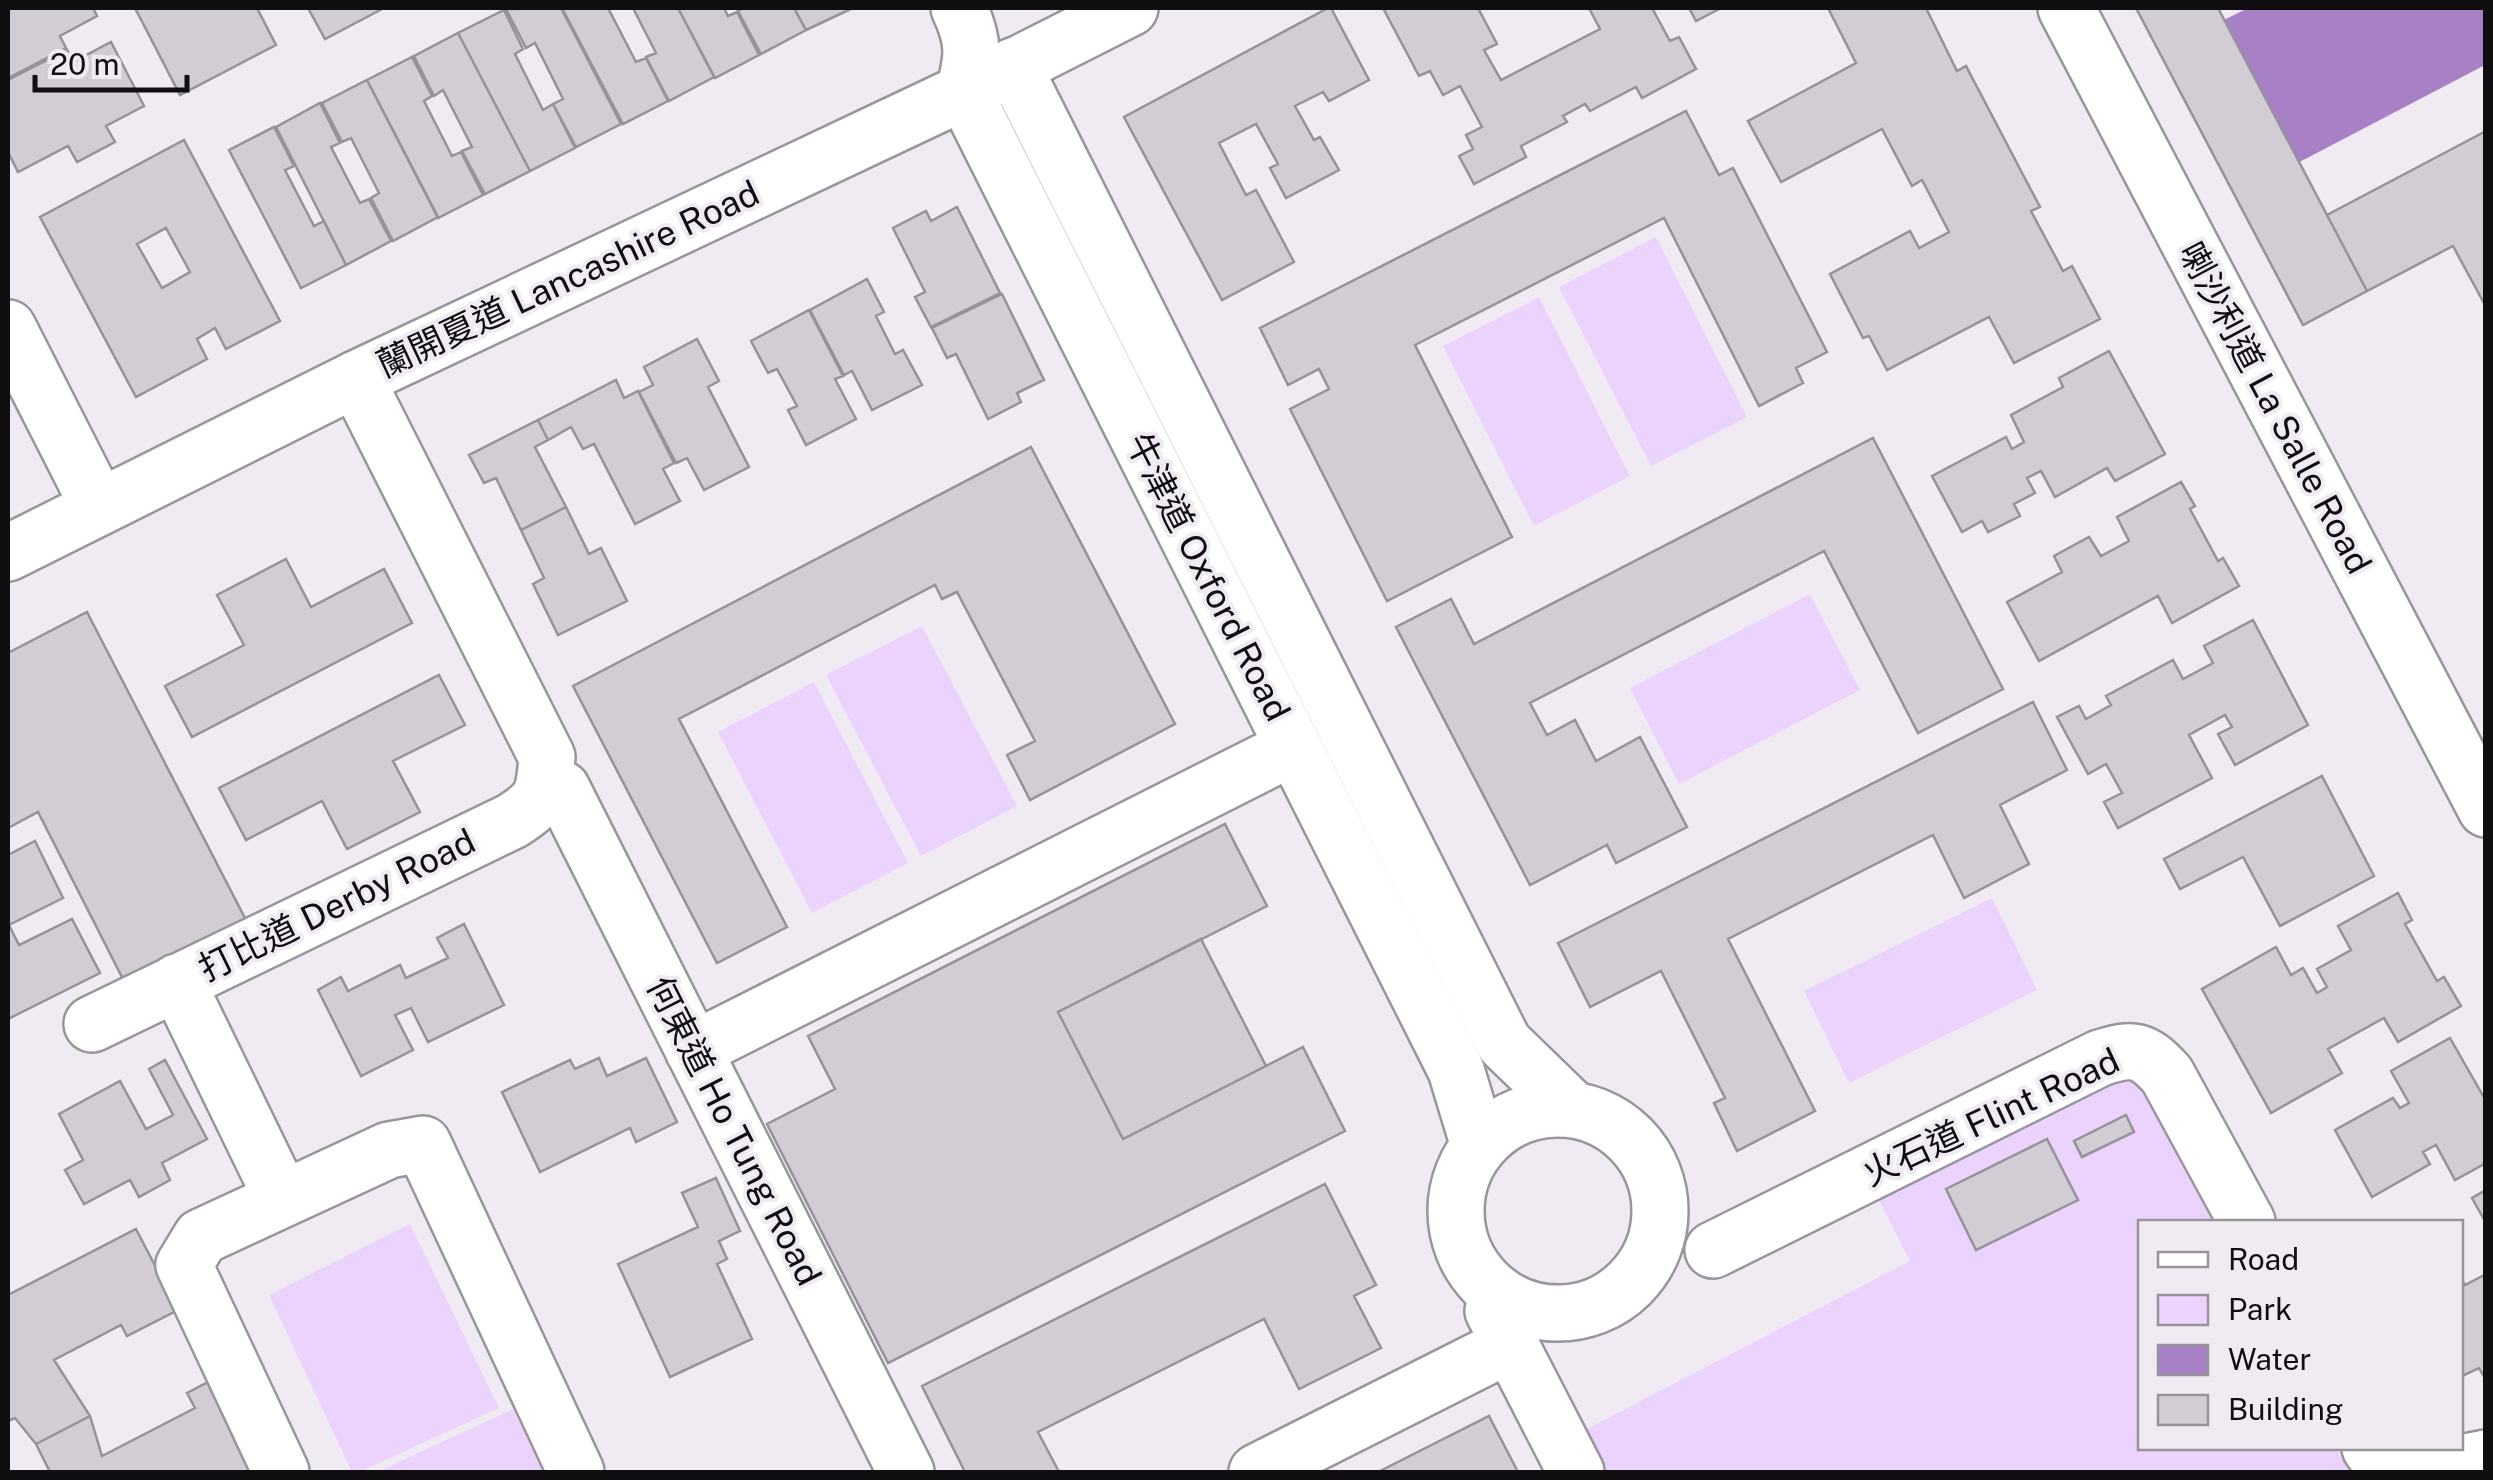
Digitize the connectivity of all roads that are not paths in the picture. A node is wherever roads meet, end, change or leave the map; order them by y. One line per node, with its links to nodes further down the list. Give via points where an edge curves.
1 (959, 8): 5 (street, via 973,56)
2 (1130, 8): 4 (street, 蘭開夏道 Lancashire Road)
3 (2066, 8): 12 (street, 喇沙利道 La Salle Road)
4 (1013, 66): 5 (street, 蘭開夏道 Lancashire Road); 16 (street, 牛津道 Oxford Road, via 1504,1043)
5 (964, 92): 7 (street, 蘭開夏道 Lancashire Road); 17 (street, 牛津道 Oxford Road, via 1456,1070)
6 (8, 328): 8 (street)
7 (356, 379): 8 (street, 蘭開夏道 Lancashire Road); 11 (street, 何東道 Ho Tung Road)
8 (98, 507): 9 (street, 蘭開夏道 Lancashire Road)
9 (8, 554)
10 (1266, 762): 15 (street)
11 (554, 773): 13 (street, 打比道 Derby Road, via 535,806 512,821); 15 (street, 何東道 Ho Tung Road)
12 (2486, 809)
13 (177, 982): 14 (street, 打比道 Derby Road); 18 (street)
14 (92, 1024)
15 (693, 1050): 27 (street, 何東道 Ho Tung Road)
16 (1569, 1106): 17 (street, via 1514,1119); 21 (street, via 1619,1129 1654,1176 1658,1234 1646,1263 1626,1288 1567,1313 1534,1311)
17 (1479, 1146): 21 (street, via 1456,1198 1456,1226)
18 (282, 1198): 25 (street, via 201,1238 184,1265); 26 (street, via 390,1150 423,1144)
19 (2246, 1220): 20 (street, 火石道 Flint Road, via 2168,1075 2150,1056 2125,1050)
20 (1713, 1250)
21 (1477, 1280): 22 (street)
22 (1511, 1344): 28 (street); 29 (street)
23 (2371, 1450): 30 (street, via 2383,1466)
24 (2486, 1458): 31 (street)
25 (281, 1472)
26 (576, 1472)
27 (906, 1472)
28 (1258, 1472)
29 (1576, 1472)
30 (2402, 1472)
31 (2416, 1472)

